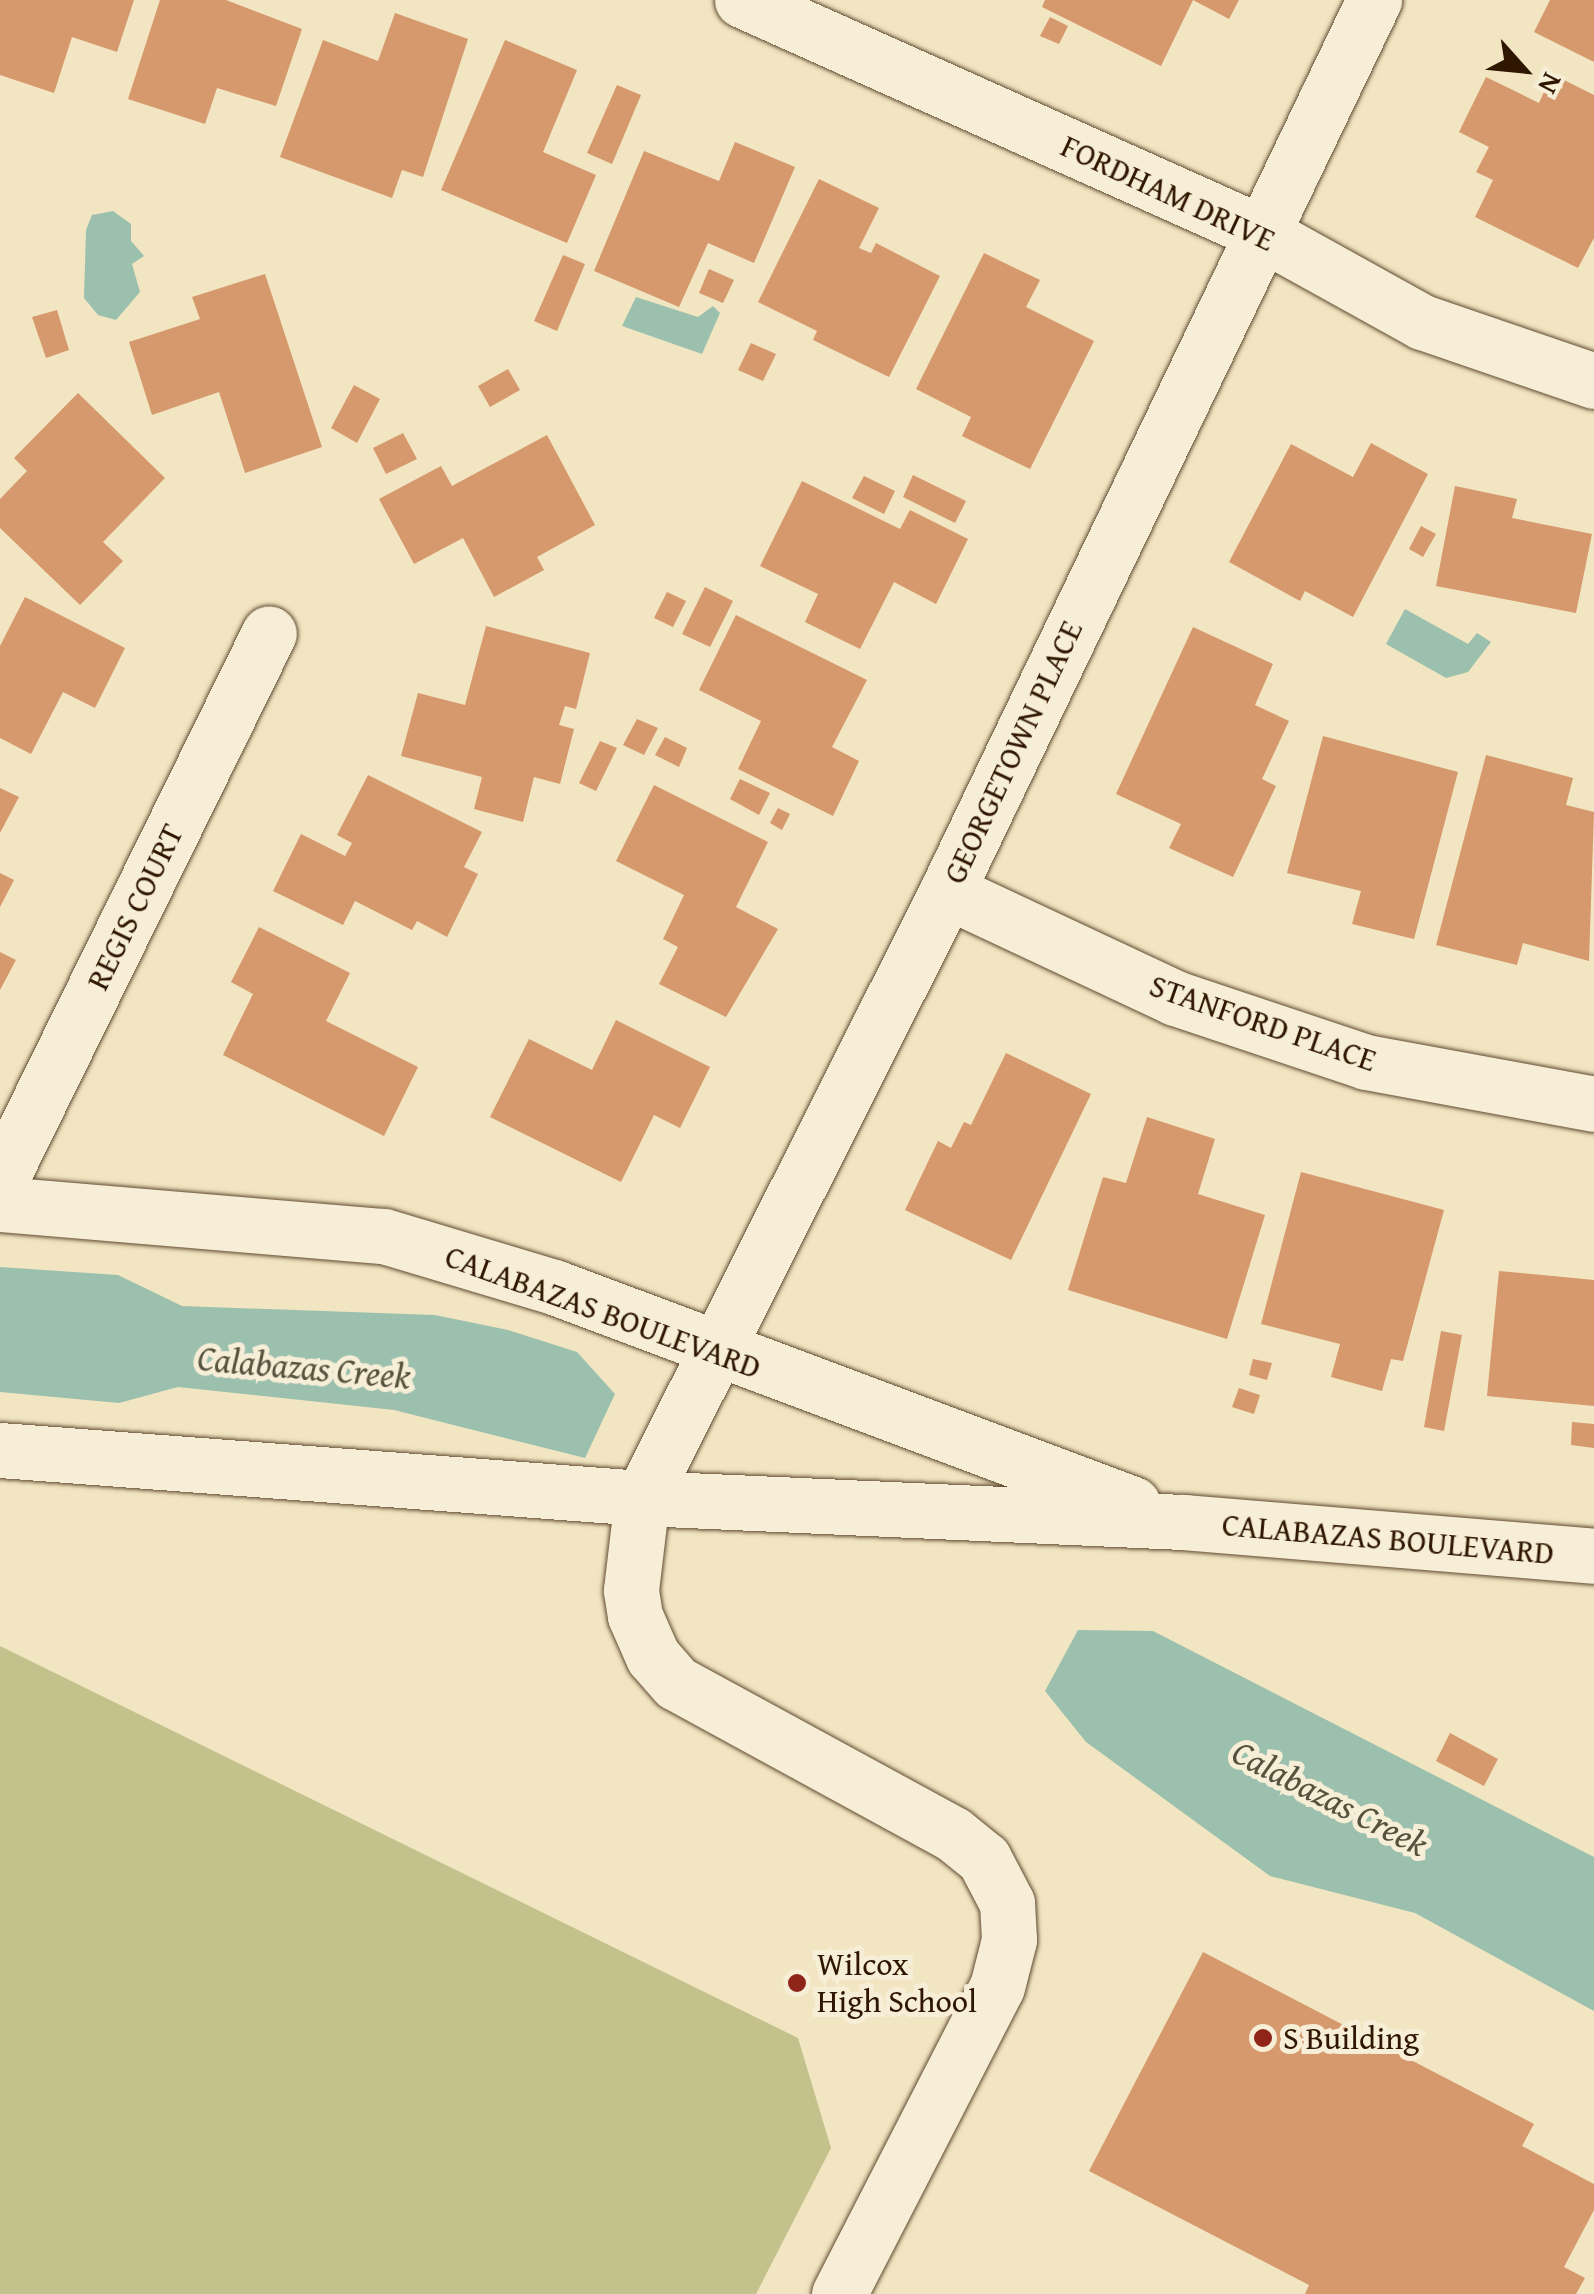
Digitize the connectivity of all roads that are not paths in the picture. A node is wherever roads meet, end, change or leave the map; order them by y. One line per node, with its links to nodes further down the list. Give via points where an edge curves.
1 (742, 0): 3 (street, FORDHAM DRIVE)
2 (1374, 0): 3 (street, GEORGETOWN PLACE)
3 (1258, 231): 4 (street, FORDHAM DRIVE, via 1422,322); 6 (street, GEORGETOWN PLACE)
4 (1594, 381)
5 (269, 633): 8 (street, REGIS COURT)
6 (947, 892): 7 (street, STANFORD PLACE, via 1174,998 1366,1062); 10 (street, GEORGETOWN PLACE)
7 (1594, 1104)
8 (0, 1180)
9 (0, 1204): 10 (street, CALABAZAS BOULEVARD, via 384,1236 554,1287)
10 (712, 1352): 12 (street, GEORGETOWN PLACE); 13 (street, CALABAZAS BOULEVARD)
11 (0, 1450): 12 (street, CALABAZAS BOULEVARD)
12 (642, 1498): 13 (street, CALABAZAS BOULEVARD); 15 (street, GEORGETOWN PLACE, via 631,1590 635,1616 653,1657 676,1683 953,1834 984,1859 1007,1903 1009,1940 997,1987)
13 (1183, 1522): 14 (street, CALABAZAS BOULEVARD)
14 (1594, 1556)
15 (840, 2294)

